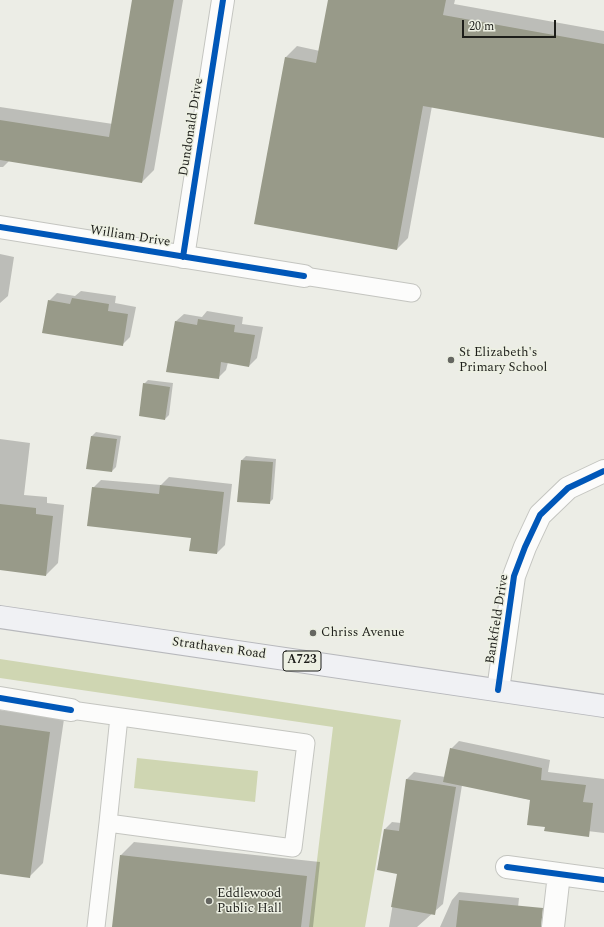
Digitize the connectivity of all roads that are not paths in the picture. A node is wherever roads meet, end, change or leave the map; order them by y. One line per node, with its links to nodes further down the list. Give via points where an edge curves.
1 (223, 0): 3 (street, Dundonald Drive)
2 (0, 227): 3 (street, William Drive)
3 (183, 257): 4 (street, William Drive)
4 (304, 276): 5 (lane)
5 (412, 293)
6 (604, 471): 8 (street, Bankfield Drive, via 568,488 540,516 514,576)
7 (0, 616): 8 (main road, Strathaven Road / A723)
8 (498, 690): 10 (main road, Strathaven Road / A723)
9 (0, 698): 11 (street)
10 (604, 706)
11 (71, 710): 12 (lane)
12 (119, 717): 13 (lane); 13 (lane, via 306,743 293,848)
13 (108, 823): 17 (lane)
14 (508, 867): 15 (street)
15 (558, 874): 16 (street); 18 (street)
16 (604, 880)
17 (96, 927)
18 (553, 927)

